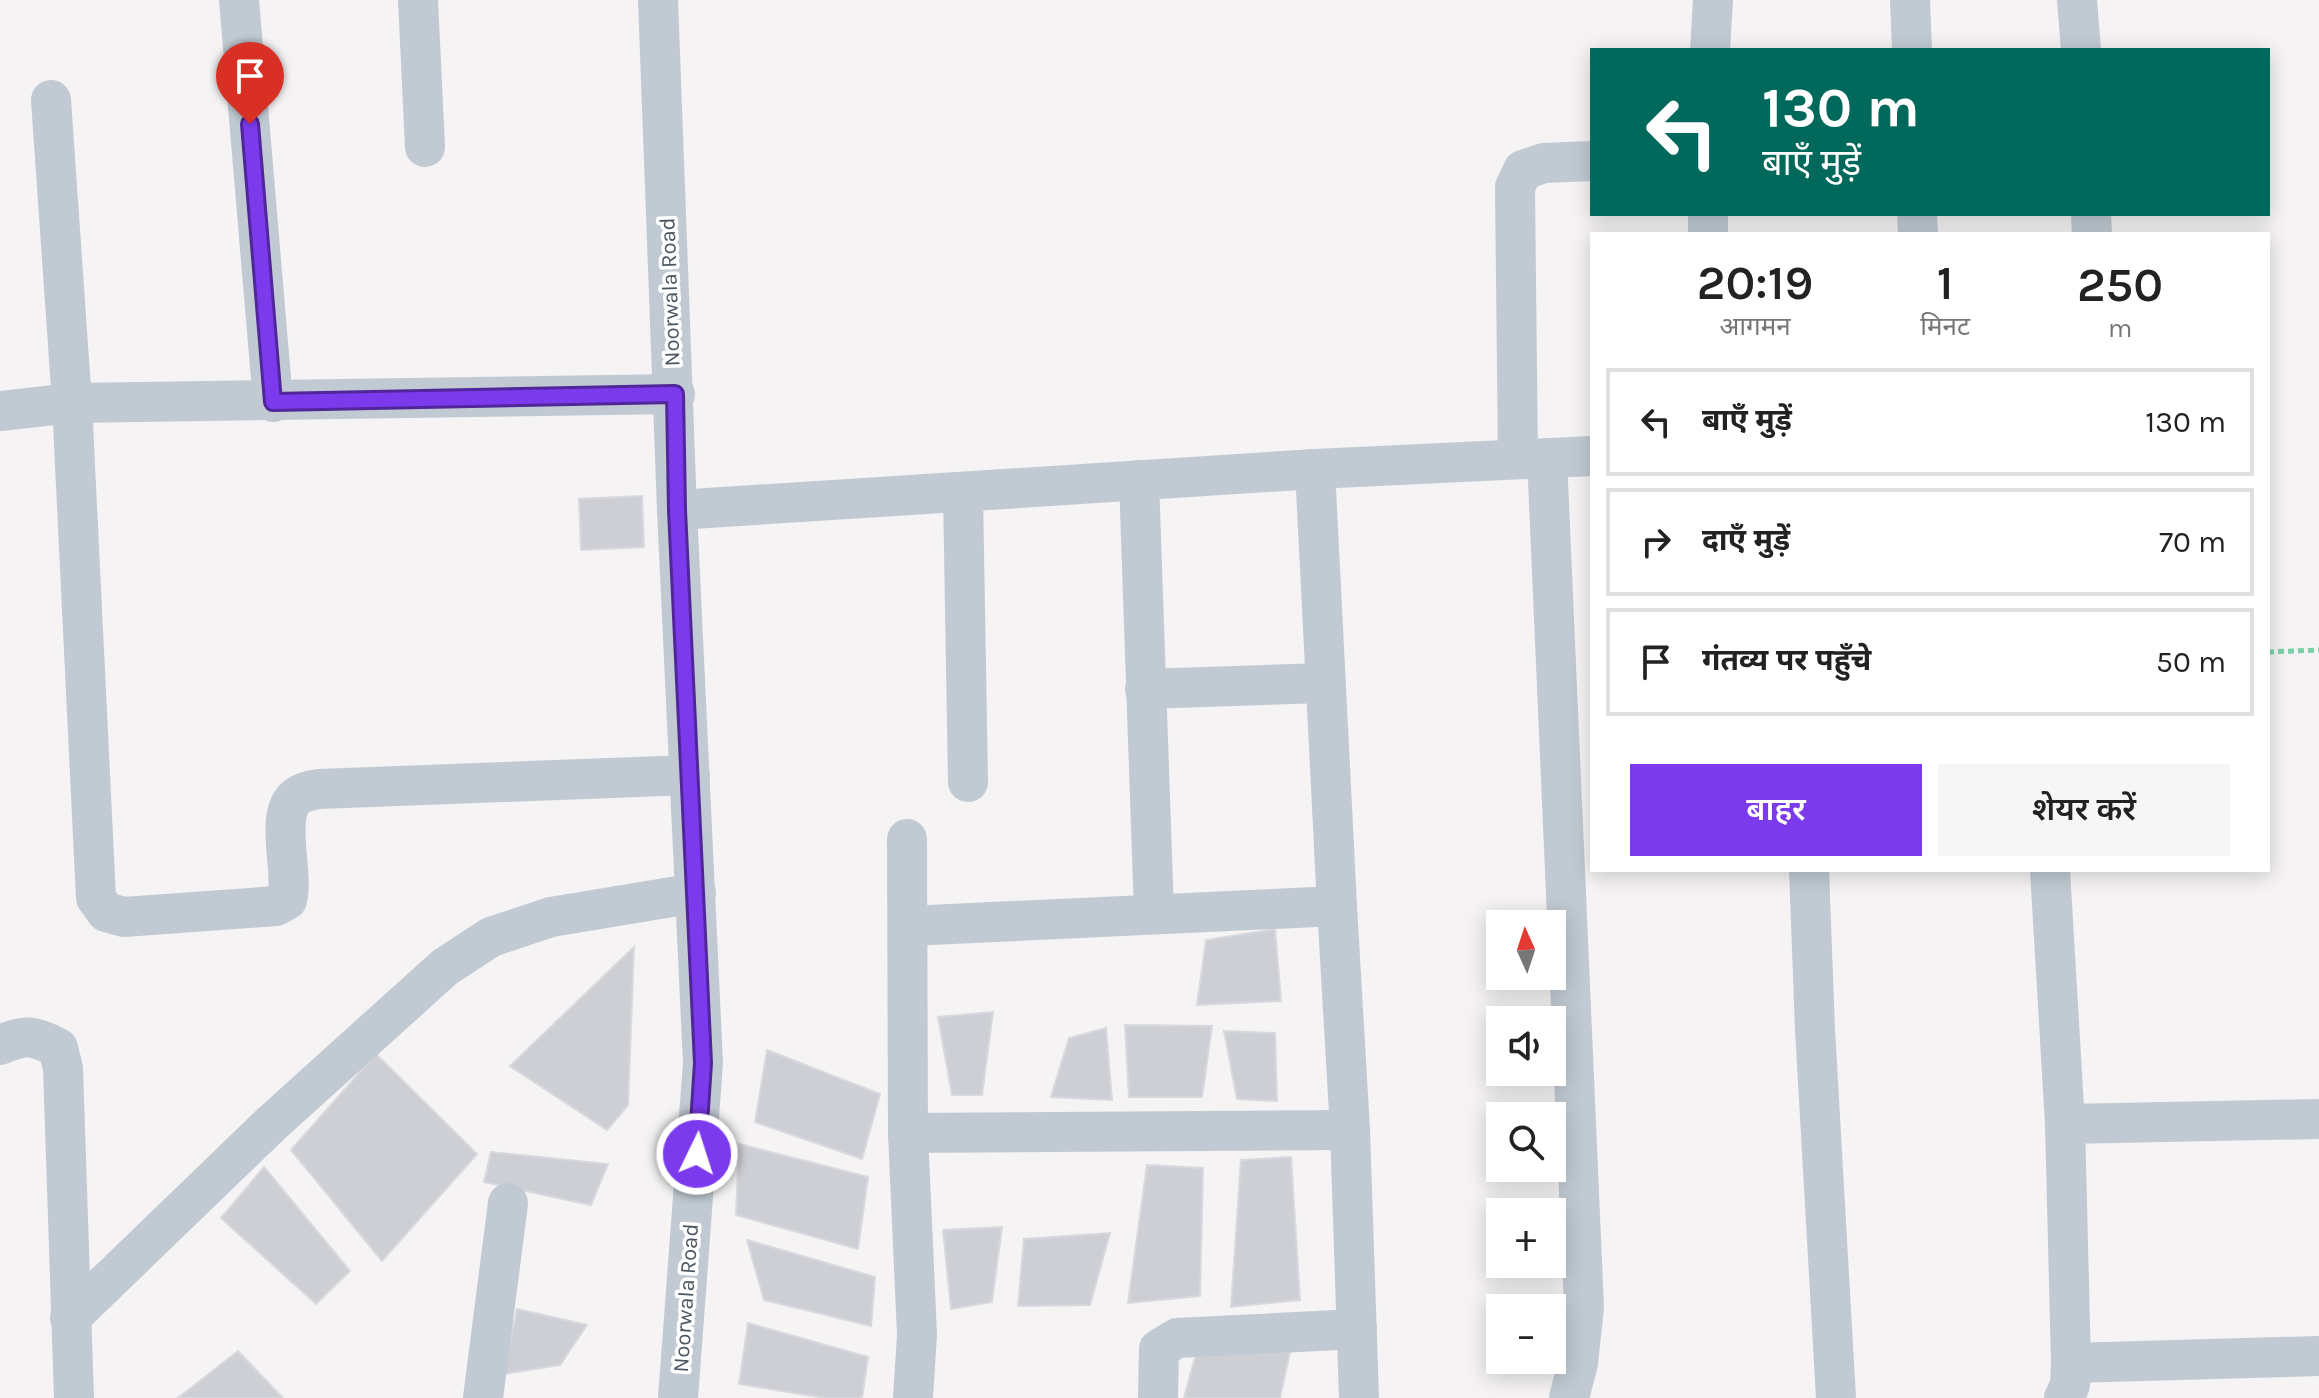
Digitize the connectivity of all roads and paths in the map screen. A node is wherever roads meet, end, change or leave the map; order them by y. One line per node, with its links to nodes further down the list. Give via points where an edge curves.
1 (239, 0): 14 (street)
2 (418, 0): 11 (street)
3 (658, 0): 13 (street, Noorwala Road)
4 (1713, 0): 7 (street)
5 (1910, 0): 8 (street)
6 (2077, 0): 9 (street)
7 (1710, 48)
8 (1912, 48)
9 (2081, 48)
10 (51, 100): 15 (street)
11 (425, 147)
12 (1590, 161): 18 (street, via 1544,163 1523,170 1515,187)
13 (675, 394): 14 (street); 22 (street, Noorwala Road)
14 (273, 402): 15 (street)
15 (72, 403): 16 (street); 27 (street, via 96,898 106,912 124,917 276,906 287,900 288,804 299,794 319,789)
16 (0, 411)
17 (1590, 456): 18 (street)
18 (1533, 458): 19 (street); 52 (street, via 1584,1307)
19 (1315, 469): 20 (street); 25 (street)
20 (1139, 480): 21 (street); 26 (street)
21 (963, 492): 22 (street); 28 (street)
22 (677, 510): 27 (street, Noorwala Road)
23 (2319, 650): 24 (path)
24 (2270, 652)
25 (1325, 683): 26 (street); 33 (street)
26 (1145, 689): 34 (street)
27 (690, 775): 32 (street, Noorwala Road)
28 (968, 782)
29 (907, 839): 35 (street)
30 (1809, 872): 53 (street)
31 (2050, 872): 38 (street)
32 (696, 893): 42 (street, via 551,917 491,937 445,967 260,1134); 48 (street, Noorwala Road, via 703,1063)
33 (1337, 906): 34 (street); 39 (street)
34 (1154, 913): 35 (street)
35 (908, 926): 40 (street)
36 (0, 1045): 42 (street, via 18,1037 39,1038 58,1048 63,1068)
37 (2319, 1119): 38 (street)
38 (2065, 1124): 45 (street)
39 (1350, 1130): 40 (street); 43 (street)
40 (908, 1133): 49 (street, via 917,1335)
41 (508, 1203): 46 (street)
42 (70, 1318): 47 (street)
43 (1357, 1329): 50 (street, via 1177,1338 1159,1349); 51 (street)
44 (2319, 1356): 45 (street)
45 (2068, 1380)
46 (479, 1394)
47 (74, 1398)
48 (678, 1398)
49 (913, 1398)
50 (1158, 1398)
51 (1359, 1398)
52 (1569, 1398)
53 (1836, 1398)

